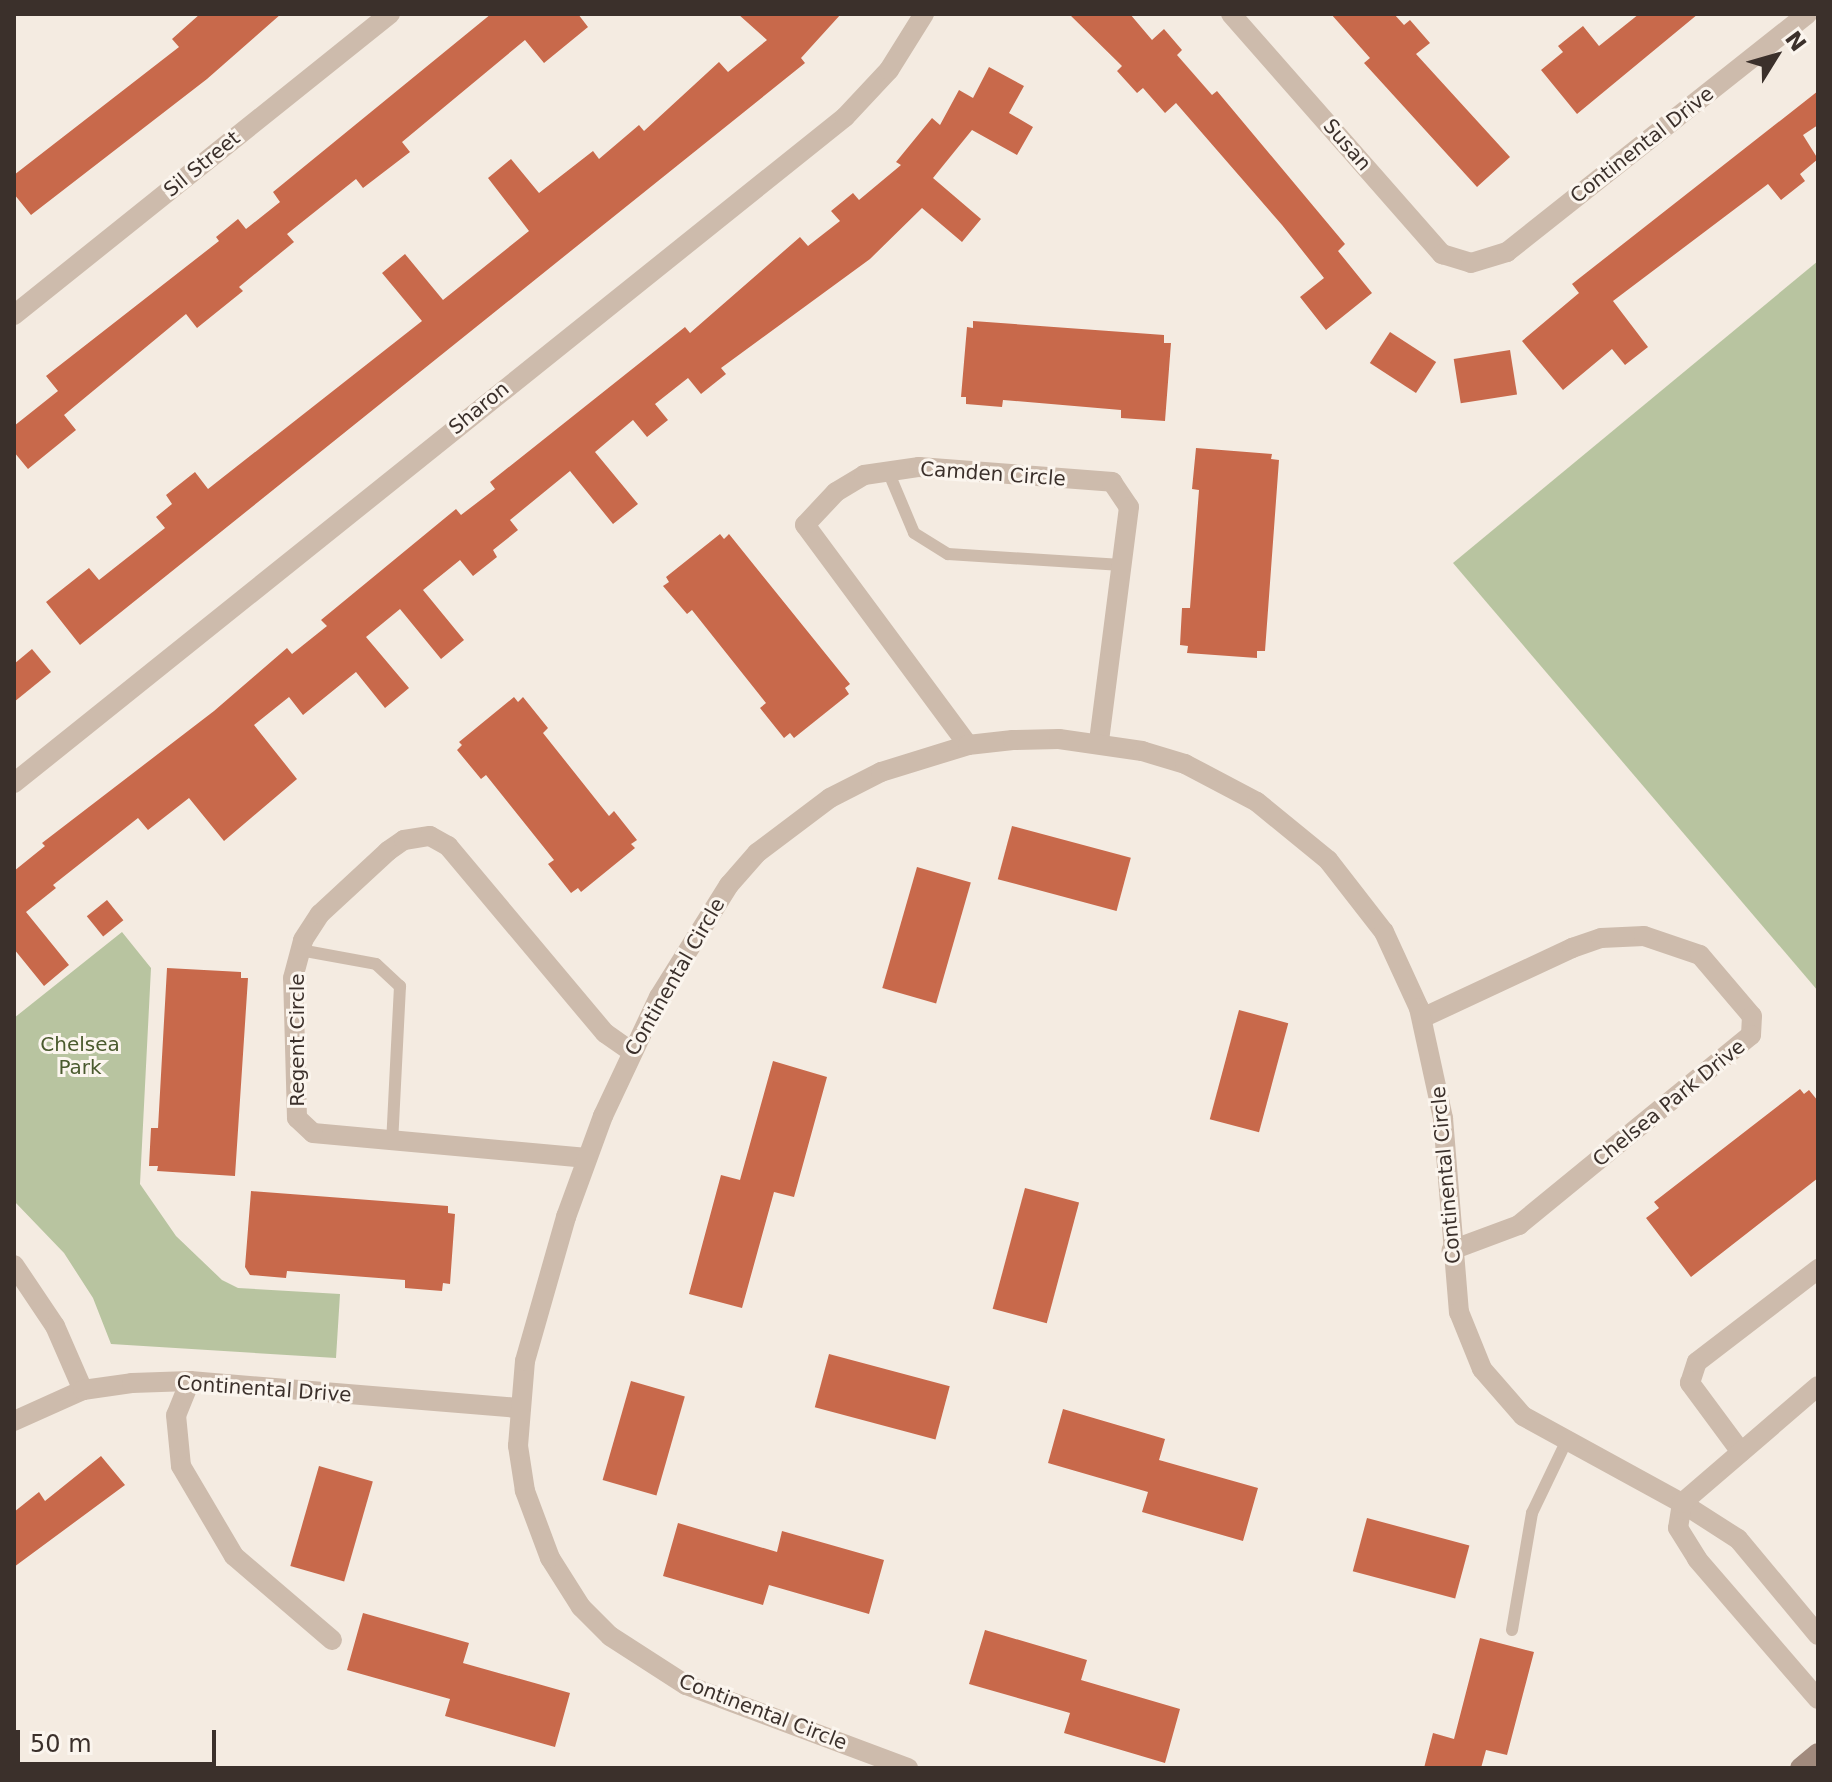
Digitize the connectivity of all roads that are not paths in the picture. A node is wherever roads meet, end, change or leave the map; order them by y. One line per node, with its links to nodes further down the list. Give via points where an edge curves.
1 (390, 14): 6 (street, Sil Street)
2 (924, 14): 11 (street, Sharon, via 889,70 845,117)
3 (1231, 14): 5 (street, Susan, via 1442,254)
4 (1807, 14): 5 (street, Continental Drive, via 1507,252)
5 (1471, 263)
6 (14, 315)
7 (888, 471): 8 (lane, via 914,533 948,554); 8 (street, Camden Circle, via 919,467 1112,482 1129,507); 10 (street, Camden Circle, via 864,475 836,492 805,525)
8 (1122, 565): 9 (street, Camden Circle)
9 (1099, 742): 10 (street, Continental Circle); 13 (street, Continental Circle, via 1185,764 1225,782 1295,829 1358,894 1384,932)
10 (968, 745): 14 (street, Continental Circle, via 895,766 842,791 757,853 687,947)
11 (14, 783)
12 (300, 950): 14 (street, Regent Circle, via 320,914 388,851 404,840 430,836 448,846 605,1033); 15 (lane, via 376,964 400,986); 15 (street, Regent Circle, via 293,978 297,1118 313,1133)
13 (1422, 1018): 17 (street, Continental Circle, via 1442,1106); 17 (street, Chelsea Park Drive, via 1572,948 1601,938 1644,936 1700,955 1752,1016 1751,1035 1519,1225)
14 (631, 1051): 16 (street, Continental Circle)
15 (392, 1142): 16 (street, Regent Circle)
16 (587, 1158): 23 (street, Continental Circle, via 536,1313)
17 (1452, 1250): 25 (street, Continental Circle, via 1459,1312 1482,1369 1523,1416)
18 (14, 1265): 22 (street, via 55,1326)
19 (1818, 1269): 26 (street, via 1697,1362 1690,1383)
20 (190, 1381): 22 (street, Continental Drive); 23 (street, Continental Drive); 30 (street, via 176,1415 181,1466 234,1556)
21 (1818, 1386): 26 (street)
22 (83, 1390): 24 (street, Continental Drive)
23 (521, 1408): 33 (street, Continental Circle, via 519,1462 538,1530 571,1593 610,1636 686,1685)
24 (14, 1421)
25 (1566, 1442): 27 (street, Continental Circle); 28 (lane, via 1532,1513)
26 (1741, 1452): 27 (street)
27 (1682, 1503): 29 (street, Continental Circle, via 1738,1539); 31 (street, via 1678,1528 1697,1559)
28 (1512, 1630)
29 (1818, 1635)
30 (332, 1640)
31 (1818, 1699)
32 (1818, 1753): 34 (street)
33 (908, 1768)
34 (1800, 1768)

